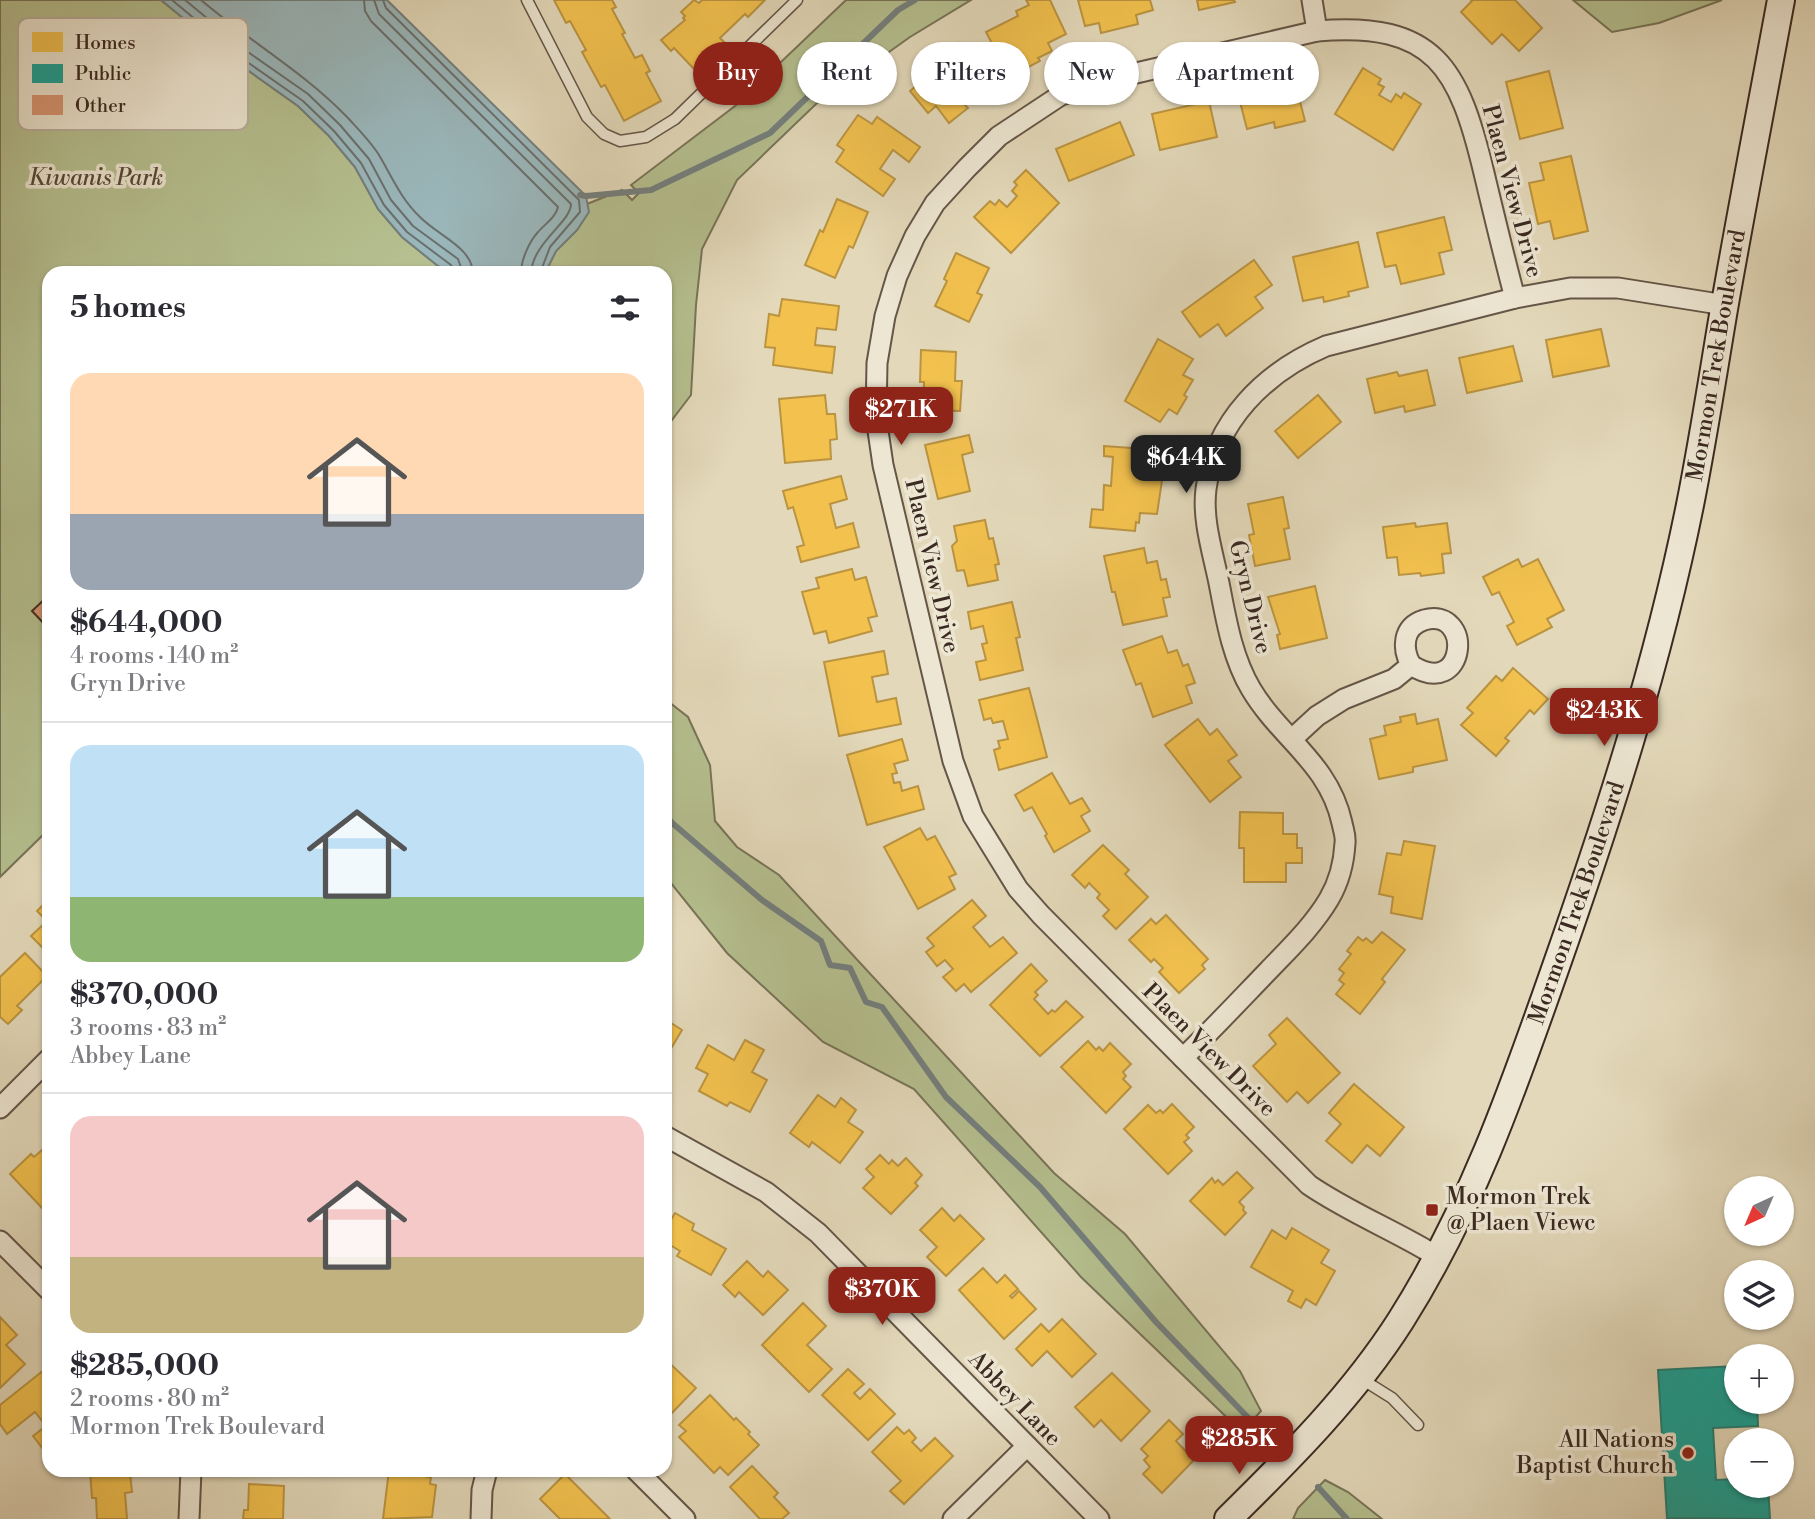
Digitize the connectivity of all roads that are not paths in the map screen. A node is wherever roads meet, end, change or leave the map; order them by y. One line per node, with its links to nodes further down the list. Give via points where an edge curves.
1 (527, 0): 2 (lane, via 587,117 604,134 620,141 646,137 675,119)
2 (797, 0)
3 (1312, 0): 5 (street)
4 (1781, 0): 7 (main road, Mormon Trek Boulevard)
5 (1317, 31): 6 (street, Plaen View Drive, via 1352,28 1392,33 1423,48 1441,64 1458,89 1475,136); 10 (street, Plaen View Drive, via 1106,80 1061,95 999,136 935,203 915,236 885,316 877,363 876,417 883,464 953,761 973,816 1018,889)
6 (1515, 298): 7 (street, Gryn Drive, via 1597,286); 9 (street, Gryn Drive, via 1326,346 1299,358 1248,397 1228,426 1206,490 1206,517 1228,628 1251,689)
7 (1725, 305): 15 (main road, Mormon Trek Boulevard, via 1691,503 1633,737 1510,1098)
8 (1411, 665): 9 (street, via 1394,678 1344,699)
9 (1292, 739): 10 (street, Gryn Drive, via 1327,781 1340,812 1346,840 1341,871 1330,898 1307,929)
10 (1183, 1058): 15 (street, Plaen View Drive, via 1309,1185)
11 (42, 1066): 12 (street)
12 (0, 1108)
13 (672, 1140): 19 (street, Abbey Lane, via 766,1192 818,1233)
14 (0, 1241): 16 (street)
15 (1438, 1257): 17 (main road, Mormon Trek Boulevard)
16 (42, 1283)
17 (1359, 1378): 18 (lane, via 1392,1398); 28 (main road, Mormon Trek Boulevard, via 1289,1459)
18 (1418, 1425)
19 (1027, 1446): 26 (street); 27 (street, Abbey Lane)
20 (191, 1477): 23 (street)
21 (485, 1477): 24 (street)
22 (643, 1477): 25 (street)
23 (189, 1519)
24 (481, 1519)
25 (685, 1519)
26 (953, 1519)
27 (1099, 1519)
28 (1228, 1519)

